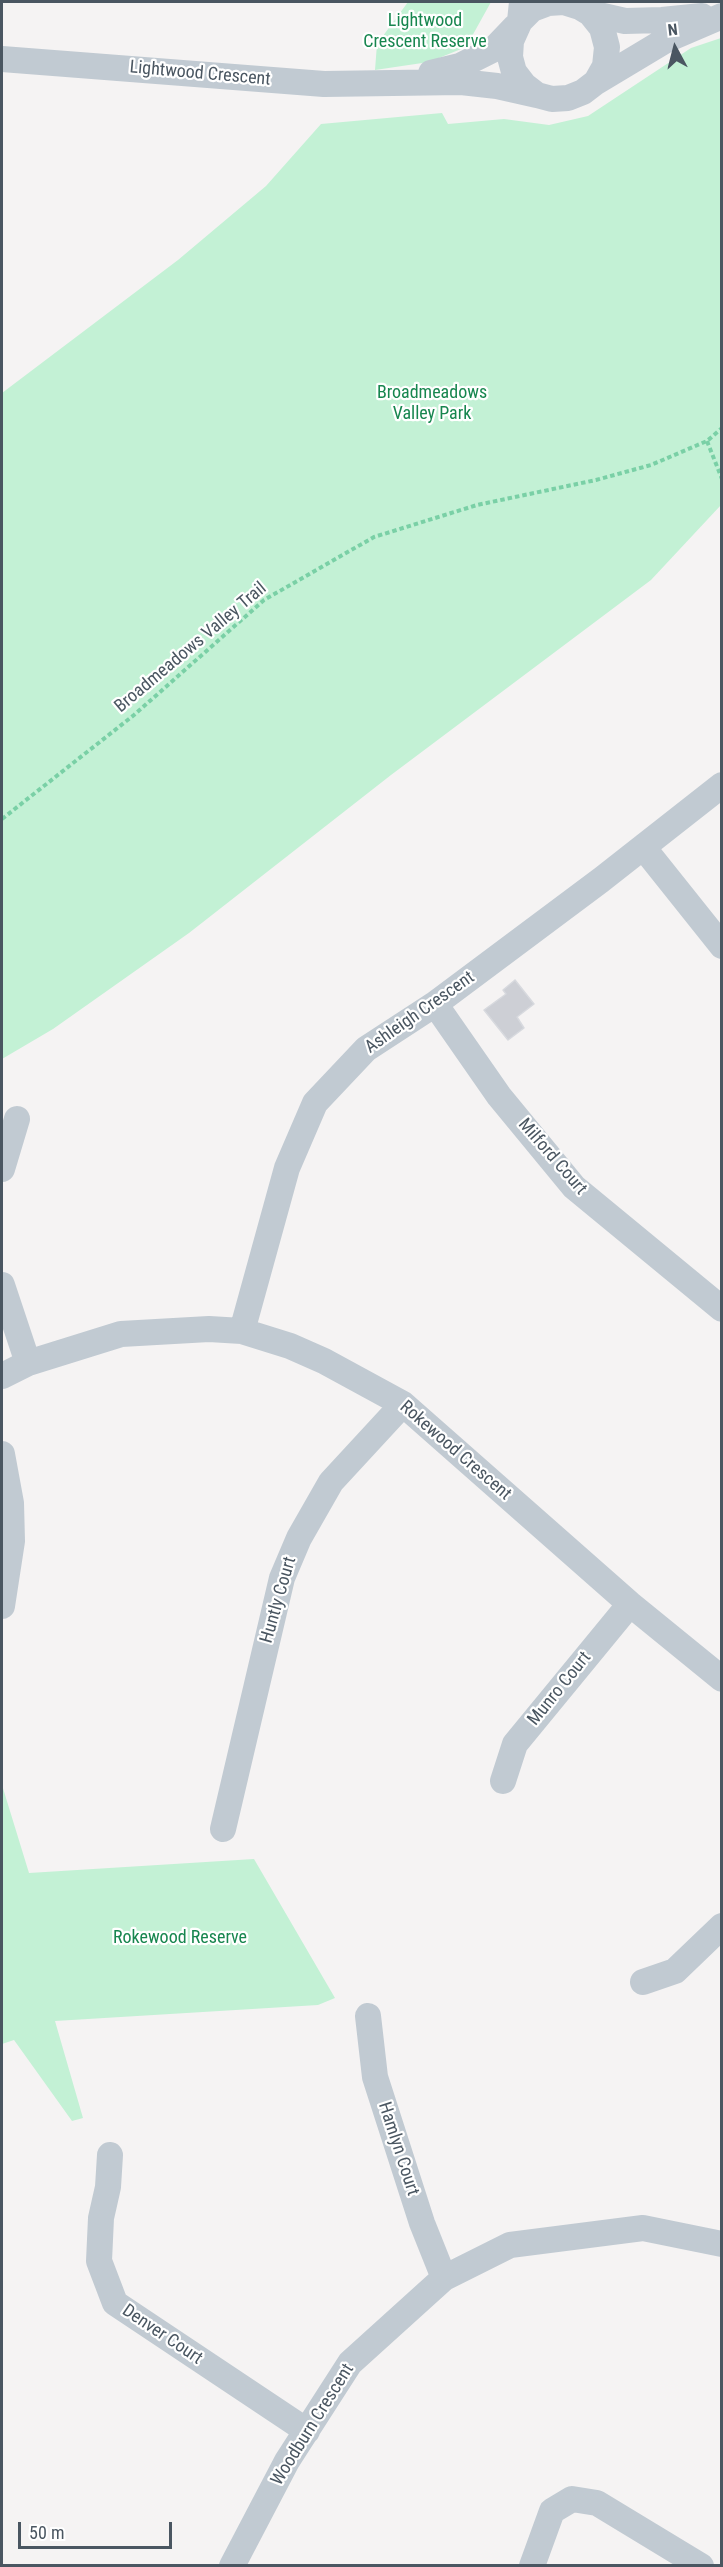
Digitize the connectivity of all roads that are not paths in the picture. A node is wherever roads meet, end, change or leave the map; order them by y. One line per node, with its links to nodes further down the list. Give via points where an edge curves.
1 (582, 7): 2 (street, via 625,21); 3 (street, via 548,3); 6 (street, via 602,28 607,47 605,66)
2 (722, 15): 6 (street, via 666,40)
3 (519, 16): 5 (street, Lightwood Crescent, via 494,49 460,66); 7 (street, via 510,57 519,79)
4 (2, 59): 5 (street, Lightwood Crescent, via 324,84)
5 (399, 81): 7 (street, Lightwood Crescent, via 477,84)
6 (596, 82): 7 (street, via 568,98)
7 (537, 95)
8 (722, 785): 9 (street, Ashleigh Crescent)
9 (643, 847): 10 (street); 11 (street, Ashleigh Crescent)
10 (722, 946)
11 (435, 1004): 15 (street, Milford Court, via 499,1096 574,1187); 16 (street, Ashleigh Crescent, via 366,1050 315,1103 287,1168)
12 (17, 1119): 13 (street)
13 (2, 1169)
14 (2, 1285): 17 (street)
15 (722, 1309)
16 (242, 1331): 17 (street, Rokewood Crescent, via 121,1334); 19 (street, Rokewood Crescent, via 324,1361)
17 (28, 1363): 18 (street, Rokewood Crescent)
18 (2, 1376)
19 (403, 1404): 21 (street, Rokewood Crescent); 25 (street, Huntly Court, via 331,1482 298,1538 282,1578)
20 (2, 1454): 22 (street, via 11,1503 12,1541)
21 (630, 1604): 23 (street, Rokewood Crescent); 24 (street, Munro Court, via 515,1744)
22 (2, 1606)
23 (722, 1679)
24 (503, 1781)
25 (223, 1829)
26 (722, 1926): 27 (street, via 675,1971)
27 (643, 1982)
28 (368, 2016): 31 (street, Hamlyn Court, via 375,2078)
29 (110, 2155): 32 (street, Denver Court, via 99,2261 115,2303)
30 (722, 2244): 31 (street, Woodburn Crescent, via 642,2228 510,2245)
31 (444, 2278): 32 (street, Woodburn Crescent, via 350,2363)
32 (306, 2431): 33 (street, Woodburn Crescent)
33 (232, 2565)
34 (531, 2565): 35 (street, via 552,2511 572,2499 597,2503)
35 (701, 2565)

